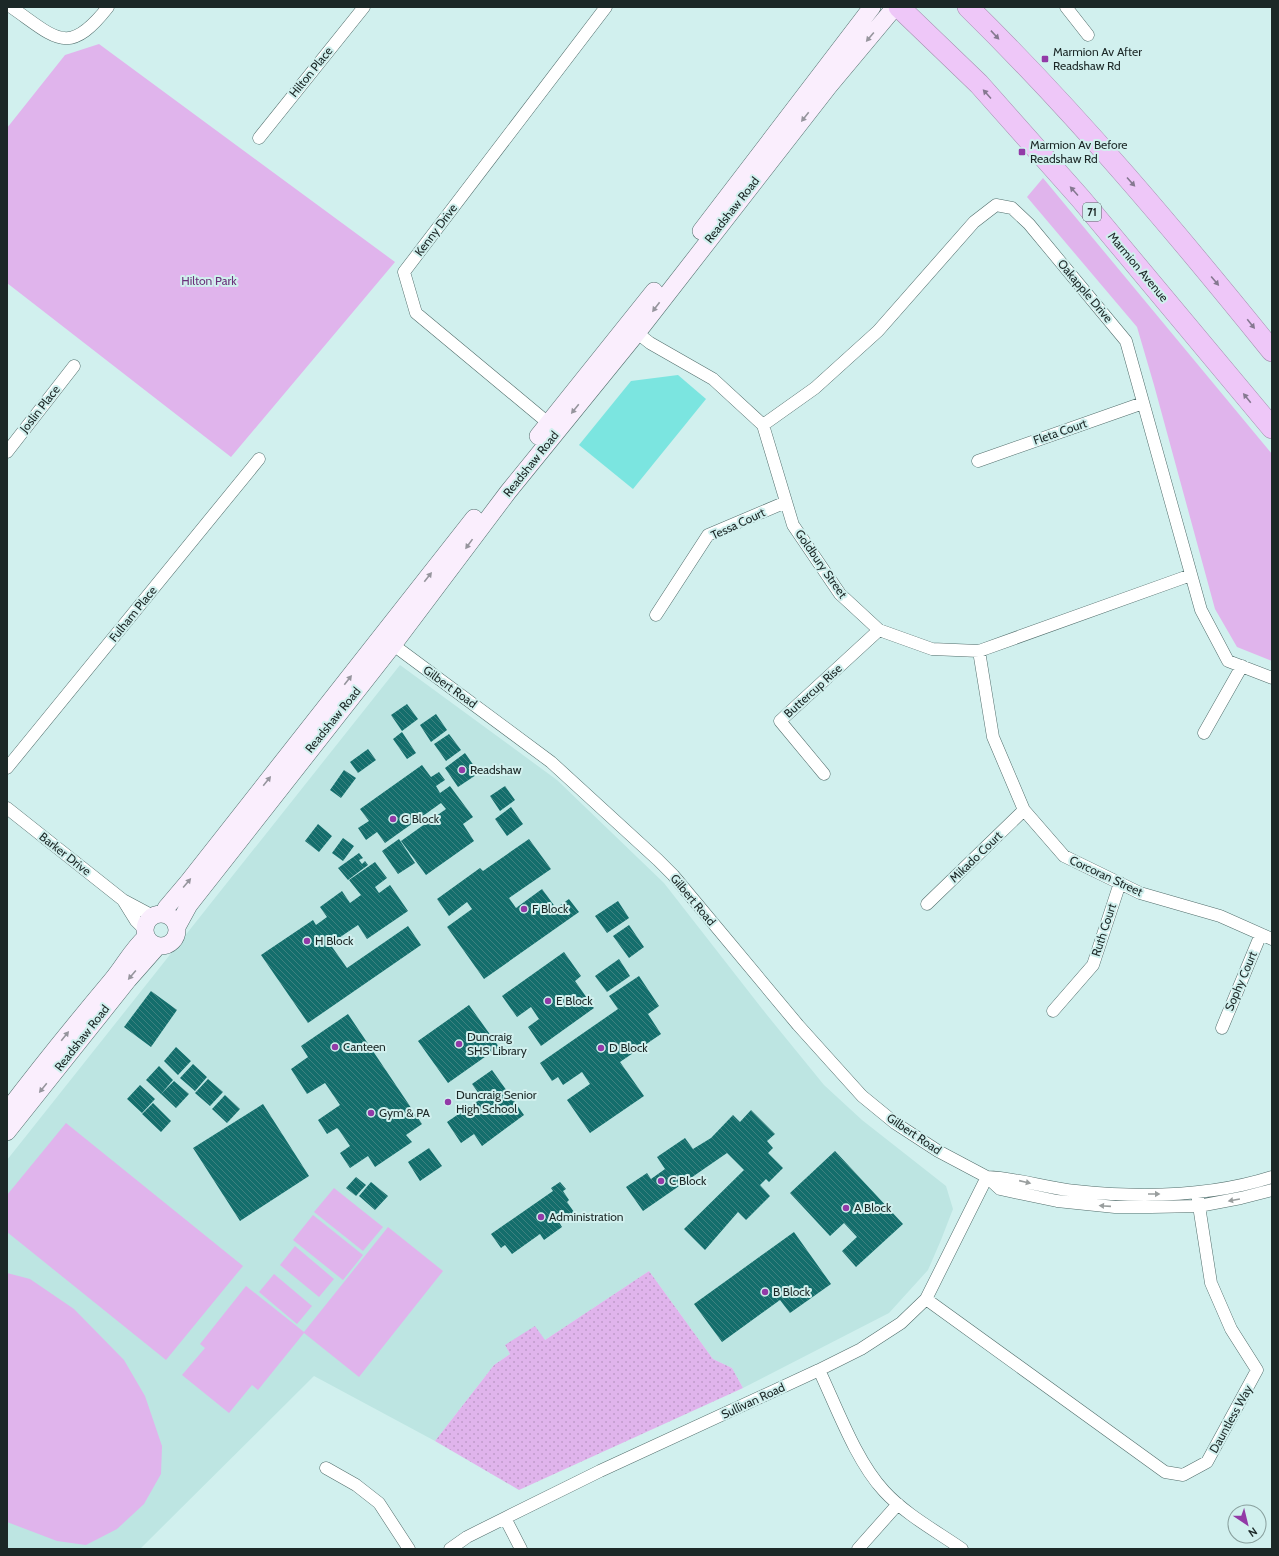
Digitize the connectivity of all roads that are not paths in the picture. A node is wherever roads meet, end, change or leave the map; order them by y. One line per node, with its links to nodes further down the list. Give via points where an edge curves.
1 (12, 7): 2 (street, via 50,34 70,38 94,25)
2 (108, 7)
3 (364, 7): 11 (street, Hilton Place)
4 (606, 7): 17 (street, Kenny Drive, via 404,272 416,313)
5 (872, 7): 12 (street, Readshaw Road)
6 (895, 7): 12 (street, Readshaw Road, one-way to 12)
7 (899, 7): 18 (highway, Marmion Avenue / 71, one-way to 7, via 1081,199 979,84)
8 (968, 7): 13 (highway, one-way to 13, via 1141,194)
9 (1066, 7): 10 (street)
10 (1088, 35)
11 (259, 138)
12 (632, 329): 16 (street, via 650,343 713,379); 17 (street, Readshaw Road)
13 (1272, 351)
14 (74, 366): 19 (street, Joslin Place)
15 (1143, 403): 16 (street, Oakapple Drive, via 1126,341 1030,224 1012,208 996,205 974,222 872,336 815,388); 21 (street, Fleta Court); 23 (street, Oakapple Drive)
16 (763, 425): 22 (street, Goldbury Street)
17 (553, 427): 26 (street, Readshaw Road)
18 (1272, 428)
19 (7, 452)
20 (259, 459): 31 (street, Fulham Place)
21 (978, 461)
22 (786, 502): 24 (street, Tessa Court, via 708,535); 25 (street, Goldbury Street, via 793,525 840,594)
23 (1191, 576): 27 (street, Goldbury Street); 28 (street, Oakapple Drive, via 1201,610 1228,661)
24 (656, 615)
25 (880, 630): 27 (street, Goldbury Street, via 932,649); 32 (street, Buttercup Rise, via 780,720)
26 (388, 641): 37 (street, Readshaw Road, via 166,908); 43 (street, Gilbert Road, via 550,762 673,875 798,1026 862,1096 895,1123 938,1151)
27 (978, 651): 34 (street, Corcoran Street, via 993,737)
28 (1242, 666): 29 (street, Oakapple Drive); 30 (street)
29 (1272, 678)
30 (1204, 733)
31 (7, 768)
32 (824, 774)
33 (7, 808): 37 (street, Barker Drive, via 123,900 136,921)
34 (1024, 810): 35 (street, Corcoran Street, via 1064,856); 36 (street, Mikado Court)
35 (1120, 883): 38 (street, Corcoran Street, via 1140,893 1220,916); 39 (street, Ruth Court, via 1093,965)
36 (927, 904)
37 (157, 928): 41 (street, Readshaw Road, one-way to 37, via 137,945); 42 (street, Readshaw Road, one-way to 42, via 128,980)
38 (1266, 937): 40 (street, Sophy Court)
39 (1053, 1011)
40 (1222, 1028)
41 (7, 1111)
42 (7, 1132)
43 (986, 1177): 46 (street, Gilbert Road, one-way to 46, via 1006,1178 1076,1191 1118,1194); 47 (street, Gilbert Road, one-way to 43, via 1115,1207 1057,1201 1000,1189); 48 (street, Sullivan Road)
44 (1272, 1177): 46 (street, Gilbert Road)
45 (1272, 1190): 47 (street, Gilbert Road, one-way to 47)
46 (1197, 1193): 47 (street, Dauntless Way)
47 (1199, 1206): 48 (street, Dauntless Way, via 1211,1283 1231,1329 1258,1370 1207,1462 1183,1475 1165,1472)
48 (926, 1299): 49 (street, Sullivan Road, via 901,1323)
49 (820, 1370): 51 (street, via 856,1450 883,1490); 52 (street, Sullivan Road, via 600,1471)
50 (326, 1468): 53 (street, via 356,1485 379,1503)
51 (898, 1504): 56 (street); 57 (street)
52 (505, 1518): 54 (street, Sullivan Road, via 467,1537); 55 (street)
53 (409, 1549)
54 (450, 1549)
55 (522, 1549)
56 (858, 1549)
57 (962, 1549)

